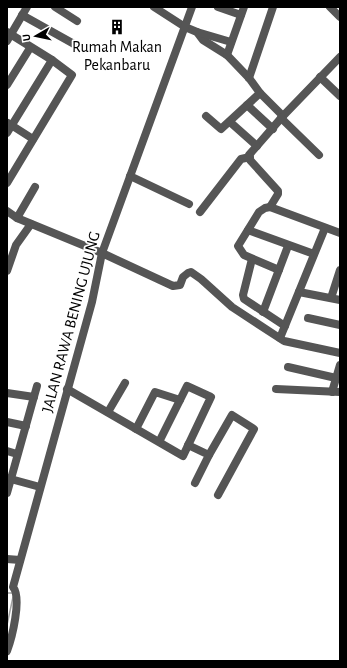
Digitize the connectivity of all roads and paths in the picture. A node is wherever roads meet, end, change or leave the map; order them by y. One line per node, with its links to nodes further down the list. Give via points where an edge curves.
1 (55, 7): 11 (street)
2 (192, 7): 12 (street, JALAN RAWA BENING UJUNG)
3 (218, 7): 9 (street)
4 (244, 7): 9 (street)
5 (273, 7): 22 (street)
6 (330, 7): 10 (street)
7 (160, 8): 12 (street)
8 (24, 9): 14 (street); 17 (street)
9 (241, 15): 15 (street)
10 (340, 17)
11 (77, 21)
12 (185, 27): 13 (street); 37 (street, JALAN RAWA BENING UJUNG)
13 (197, 32): 15 (street); 18 (street, via 203,40)
14 (8, 36): 16 (street)
15 (231, 42): 18 (street)
16 (30, 48): 20 (street); 23 (street)
17 (83, 49)
18 (227, 55): 22 (street)
19 (340, 57): 21 (street)
20 (52, 60): 30 (street); 33 (street, via 72,75)
21 (320, 77): 25 (street); 28 (street)
22 (249, 78): 24 (street)
23 (7, 85)
24 (260, 93): 26 (street); 28 (street)
25 (340, 96)
26 (247, 105): 29 (street); 31 (street)
27 (206, 116): 29 (street, via 221,129)
28 (282, 117): 31 (street); 35 (street)
29 (230, 122): 34 (street)
30 (9, 124): 32 (street); 33 (street)
31 (273, 129): 34 (street)
32 (7, 133)
33 (33, 139): 38 (street)
34 (257, 146): 36 (street)
35 (319, 155)
36 (250, 157): 41 (street, via 278,191); 43 (street, via 242,160)
37 (130, 176): 40 (street); 50 (street, JALAN RAWA BENING UJUNG)
38 (7, 183)
39 (35, 187): 44 (street)
40 (189, 204)
41 (270, 207): 46 (street); 47 (street, via 259,212)
42 (7, 211): 44 (street)
43 (200, 212)
44 (17, 218): 45 (street)
45 (31, 224): 50 (street); 55 (street, via 16,245)
46 (325, 228): 48 (street); 51 (street)
47 (248, 230): 49 (street); 52 (street, via 238,246 244,256)
48 (340, 233)
49 (288, 246): 51 (street); 53 (street)
50 (102, 252): 62 (street, via 173,286 180,285 182,278 191,272 232,307); 69 (street, JALAN RAWA BENING UJUNG, via 92,302)
51 (314, 254): 56 (street)
52 (252, 259): 53 (street); 58 (street, via 243,295 244,299)
53 (279, 270): 58 (street)
54 (340, 270): 57 (street)
55 (7, 271)
56 (299, 292): 57 (street); 61 (street)
57 (336, 299)
58 (263, 312): 61 (street)
59 (308, 318): 60 (street)
60 (340, 325)
61 (285, 326): 62 (street)
62 (280, 338): 63 (street, via 288,342)
63 (340, 352)
64 (340, 366): 66 (street)
65 (288, 367): 66 (street)
66 (336, 378): 71 (street)
67 (125, 383): 75 (street)
68 (37, 386): 73 (street)
69 (68, 389): 75 (street); 86 (street, JALAN RAWA BENING UJUNG)
70 (276, 389): 71 (street)
71 (336, 392)
72 (7, 393): 73 (street)
73 (34, 397): 77 (street)
74 (180, 400): 78 (street, via 155,392); 79 (street); 80 (street, via 187,386 211,397)
75 (108, 412): 78 (street)
76 (7, 422): 77 (street)
77 (26, 426): 82 (street)
78 (136, 429): 79 (street)
79 (159, 442): 80 (street, via 183,456)
80 (188, 445): 83 (street)
81 (7, 451): 82 (street)
82 (17, 454): 84 (street)
83 (209, 455): 85 (street); 88 (street, via 232,415 254,429)
84 (9, 479): 86 (street); 87 (street)
85 (195, 483)
86 (40, 487): 90 (street, JALAN RAWA BENING UJUNG)
87 (7, 493)
88 (218, 495)
89 (7, 559): 90 (street)
90 (20, 560): 91 (street, JALAN RAWA BENING UJUNG)
91 (10, 587): 92 (street, JALAN RAWA BENING UJUNG, via 18,597)
92 (7, 651)

